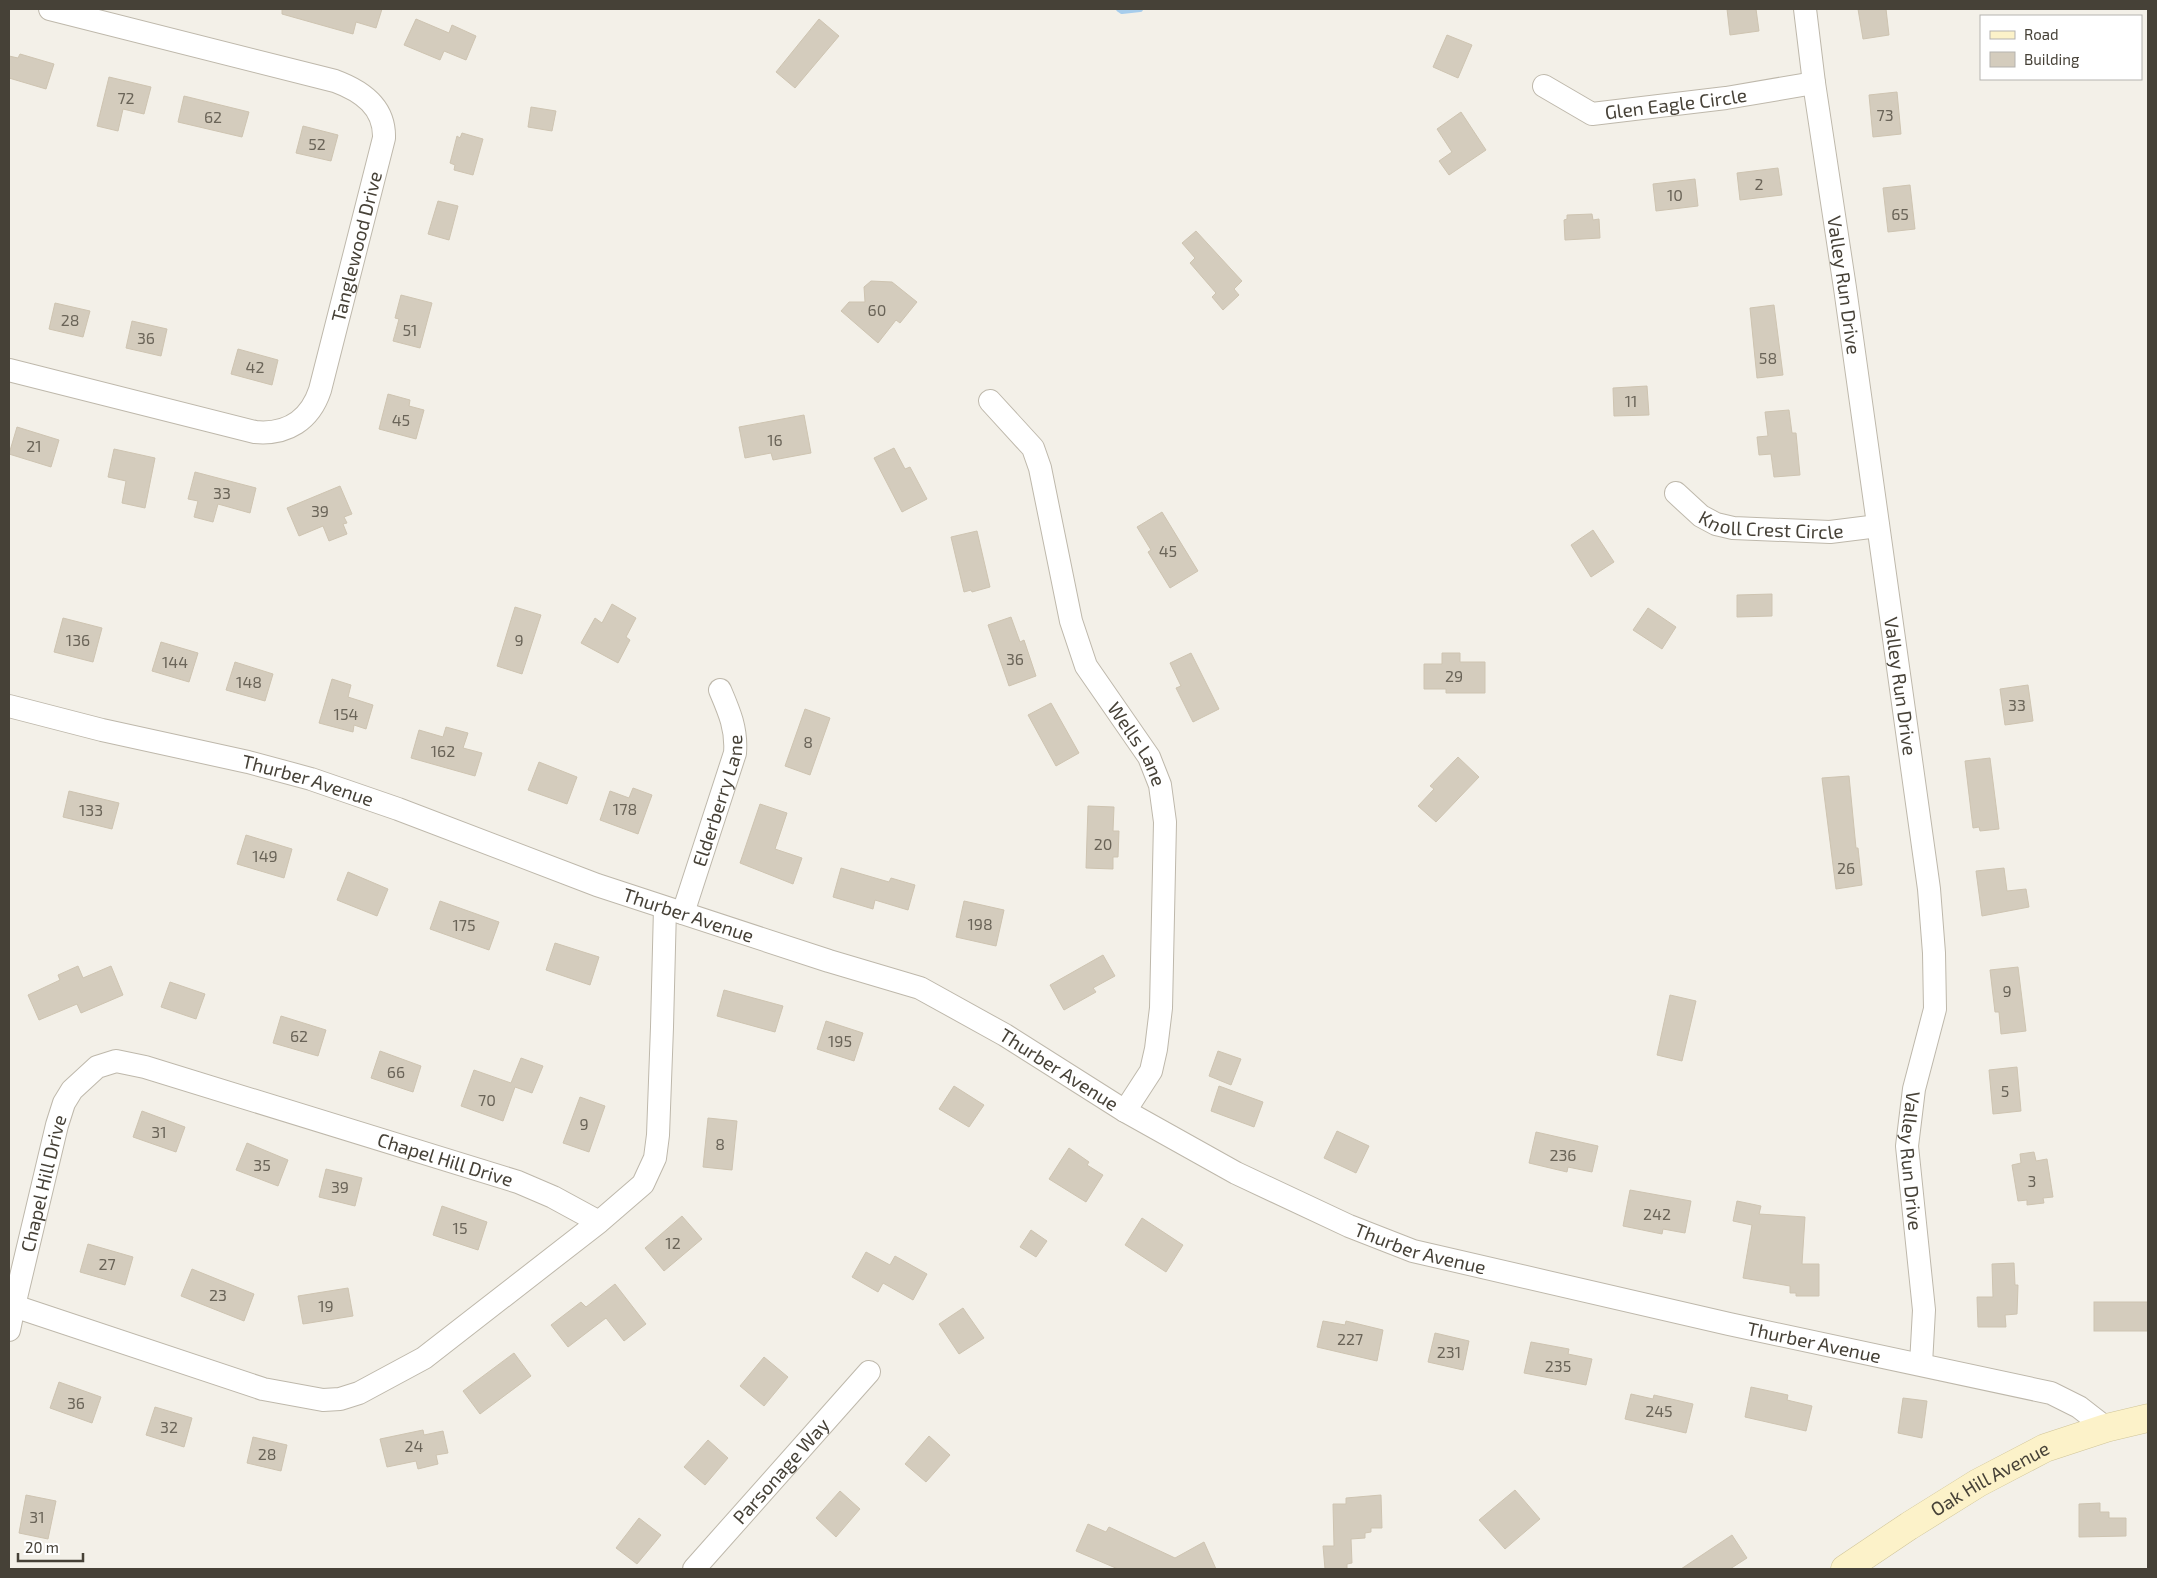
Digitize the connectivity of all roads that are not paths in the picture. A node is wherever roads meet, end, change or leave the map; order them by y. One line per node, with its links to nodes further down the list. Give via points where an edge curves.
1 (50, 9): 5 (street, Tanglewood Drive, via 350,87 373,104 385,127 384,138 320,390 312,409 295,424 277,432 255,432)
2 (1806, 9): 3 (street, Valley Run Drive)
3 (1814, 83): 4 (street, Glen Eagle Circle, via 1726,98 1592,114); 8 (street, Valley Run Drive)
4 (1544, 86)
5 (9, 370)
6 (990, 401): 12 (street, Wells Lane, via 1033,448 1071,621 1086,666 1149,757 1160,785 1165,822 1159,1024 1151,1071)
7 (1676, 493): 8 (street, Knoll Crest Circle, via 1701,516 1733,528 1830,532)
8 (1878, 526): 16 (street, Valley Run Drive, via 1929,889 1934,954 1935,1009 1914,1089 1907,1146 1924,1310)
9 (720, 690): 11 (street, Elderberry Lane, via 734,723 735,753)
10 (9, 706): 11 (street, Thurber Avenue, via 311,779)
11 (674, 911): 12 (street, Thurber Avenue, via 920,988 1005,1035); 13 (street, via 662,1027 655,1158 643,1184)
12 (1125, 1111): 16 (street, Thurber Avenue, via 1236,1173 1349,1226 1413,1251 1729,1324)
13 (599, 1222): 14 (street, via 424,1358 358,1394 340,1399 323,1400 263,1390); 14 (street, Chapel Hill Drive, via 518,1182 145,1067 116,1061 97,1067 72,1090 64,1103 56,1125)
14 (14, 1306): 15 (street, Chapel Hill Drive)
15 (9, 1330)
16 (1921, 1364): 19 (street, Thurber Avenue, via 2051,1394 2079,1407)
17 (868, 1372): 20 (street, Parsonage Way)
18 (2148, 1418): 19 (main road, Oak Hill Avenue)
19 (2106, 1428): 21 (main road, Oak Hill Avenue, via 2045,1448 1978,1483)
20 (694, 1569)
21 (1845, 1569)

